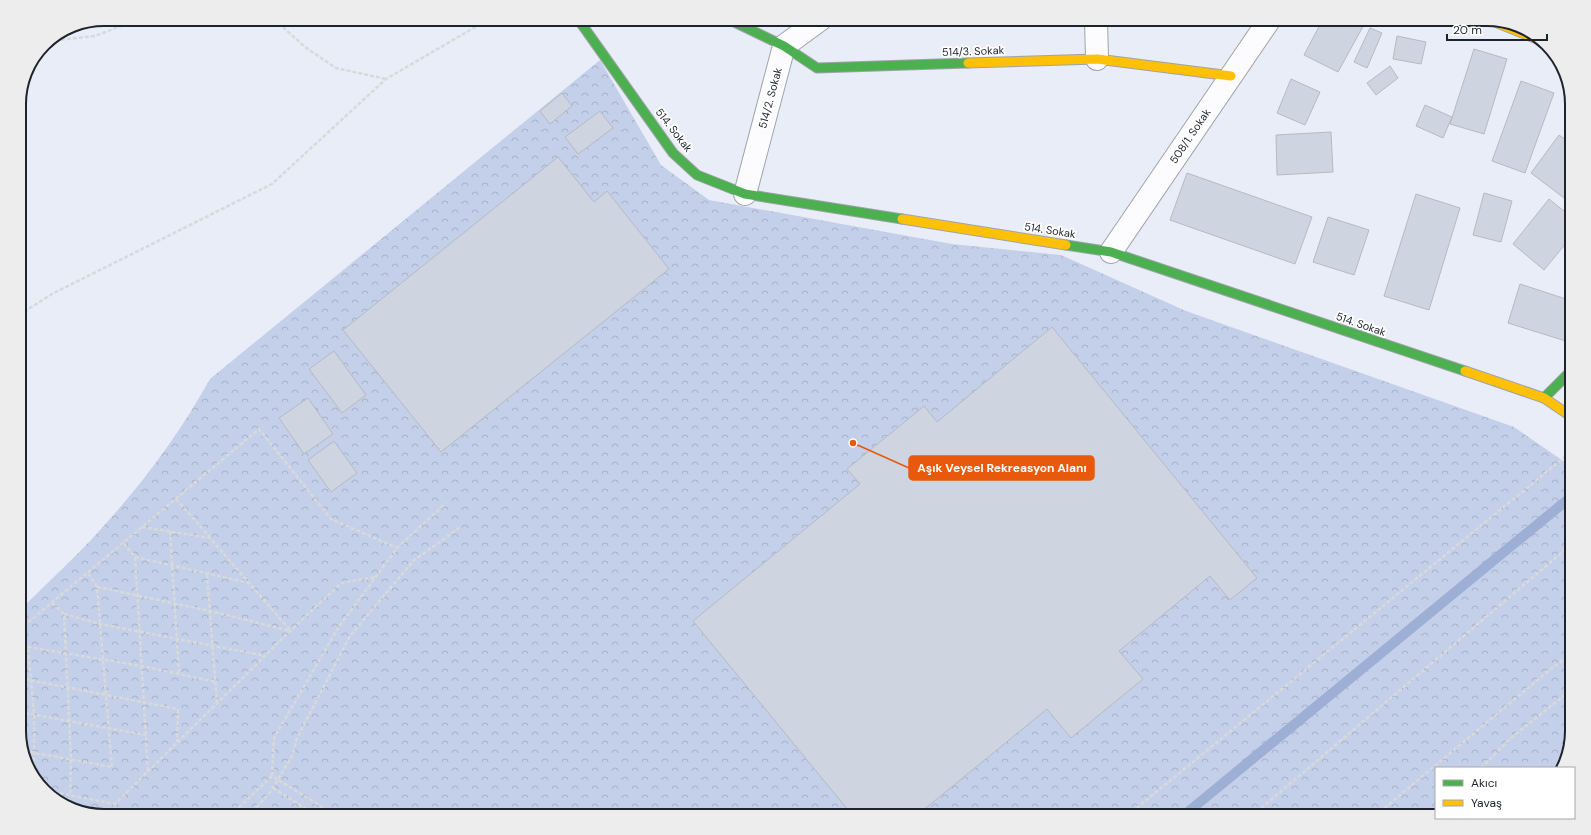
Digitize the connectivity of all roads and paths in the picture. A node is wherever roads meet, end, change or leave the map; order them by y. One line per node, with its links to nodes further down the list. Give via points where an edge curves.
1 (121, 26): 9 (path, via 95,36)
2 (282, 26): 13 (path, via 305,47 336,68)
3 (477, 26): 13 (path)
4 (583, 26): 14 (street, 514. Sokak, via 673,153 697,175)
5 (743, 26): 10 (street, 514/3. Sokak)
6 (811, 26): 10 (street)
7 (1096, 26): 11 (street)
8 (1265, 26): 12 (street, 508/1. Sokak)
9 (60, 40)
10 (784, 46): 11 (street, 514/3. Sokak, via 817,68); 14 (street, 514/2. Sokak)
11 (1097, 59): 12 (street, 514/3. Sokak)
12 (1231, 76): 15 (street, 508/1. Sokak)
13 (386, 79): 16 (path, via 272,184 52,294)
14 (745, 194): 15 (street, 514. Sokak)
15 (1111, 252): 18 (street, 514. Sokak)
16 (26, 311)
17 (1565, 377): 18 (street)
18 (1544, 398): 19 (street, 514. Sokak)
19 (1565, 412)
20 (1565, 457): 83 (path)
21 (176, 499): 23 (path); 26 (path); 28 (path, via 260,429 331,519)
22 (446, 502): 28 (path)
23 (142, 527): 25 (path); 27 (path)
24 (459, 528): 75 (path, via 413,561 350,636)
25 (170, 532): 26 (path); 31 (path)
26 (210, 538): 35 (path)
27 (124, 543): 30 (path); 32 (path)
28 (397, 548): 34 (path)
29 (1565, 550): 84 (path)
30 (134, 557): 31 (path); 37 (path)
31 (172, 566): 33 (path); 39 (path)
32 (88, 573): 36 (path); 38 (path)
33 (207, 574): 35 (path); 40 (path)
34 (376, 577): 44 (path, via 341,583); 74 (path, via 338,628 274,738)
35 (248, 583): 44 (path)
36 (97, 587): 37 (path); 43 (path)
37 (137, 595): 39 (path); 45 (path)
38 (52, 603): 41 (path); 42 (path)
39 (173, 603): 40 (path); 46 (path)
40 (210, 611): 44 (path); 47 (path)
41 (64, 614): 43 (path); 48 (path)
42 (26, 624)
43 (100, 624): 45 (path); 51 (path)
44 (290, 631): 49 (path)
45 (140, 632): 46 (path); 52 (path)
46 (176, 639): 47 (path); 53 (path)
47 (212, 646): 49 (path); 56 (path)
48 (66, 654): 51 (path); 55 (path, via 28,648); 57 (path)
49 (266, 656): 61 (path)
50 (1565, 659): 85 (path)
51 (103, 660): 52 (path); 58 (path)
52 (142, 666): 53 (path); 60 (path)
53 (178, 674): 56 (path)
54 (26, 679): 55 (path)
55 (31, 680): 57 (path); 63 (path)
56 (216, 682): 61 (path)
57 (67, 688): 58 (path); 64 (path)
58 (106, 694): 60 (path); 65 (path)
59 (1565, 695): 72 (path, via 1510,739)
60 (144, 702): 66 (path); 67 (path, via 178,709)
61 (217, 704): 67 (path)
62 (26, 713): 63 (path)
63 (34, 714): 64 (path); 69 (path)
64 (69, 720): 65 (path); 70 (path)
65 (109, 728): 66 (path); 70 (path, via 112,767)
66 (146, 736): 73 (path)
67 (178, 743): 73 (path)
68 (29, 752): 69 (path)
69 (35, 753): 70 (path); 71 (path)
70 (71, 759): 78 (path)
71 (35, 766)
72 (1482, 767)
73 (148, 771): 78 (path, via 115,804)
74 (272, 776): 75 (path); 79 (path)
75 (278, 780): 76 (path); 82 (path)
76 (273, 788): 80 (path); 81 (path)
77 (56, 793): 78 (path)
78 (70, 795)
79 (237, 809)
80 (255, 809)
81 (307, 809)
82 (326, 809)
83 (1136, 809)
84 (1260, 809)
85 (1384, 809)

